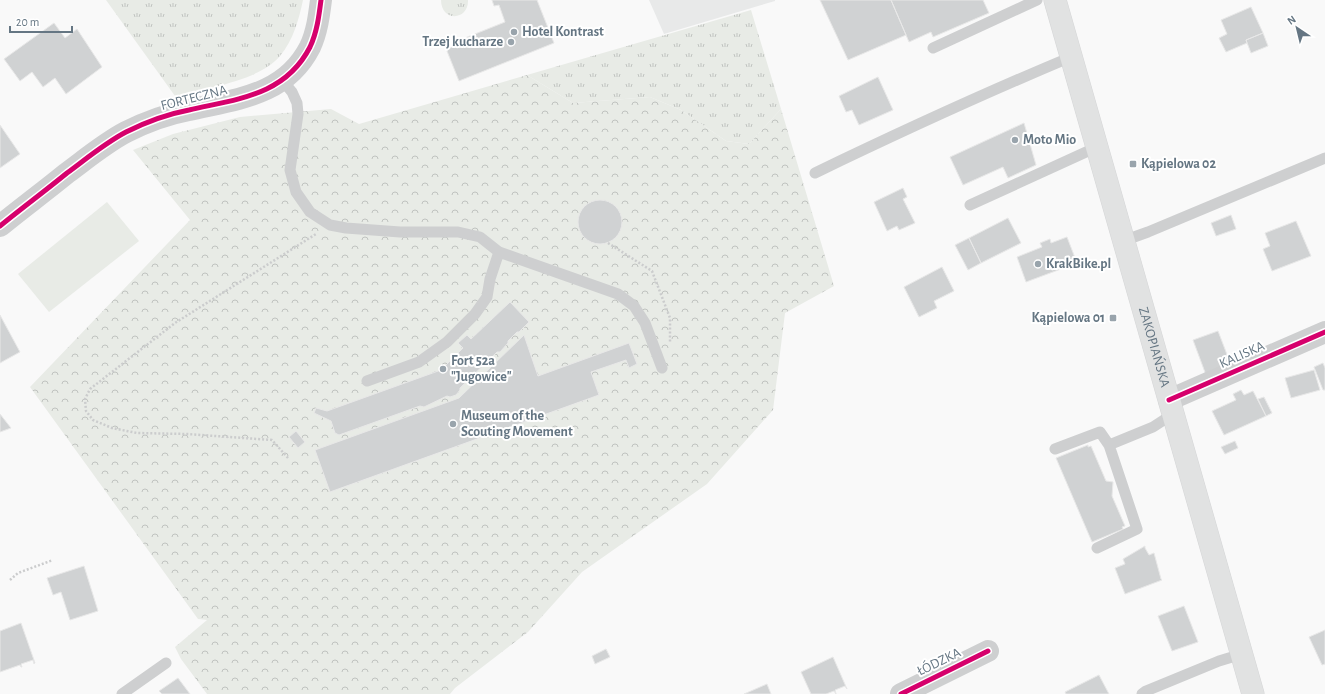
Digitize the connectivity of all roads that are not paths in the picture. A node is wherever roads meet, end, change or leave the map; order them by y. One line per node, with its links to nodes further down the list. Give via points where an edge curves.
1 (321, 0): 6 (street, FORTECZNA, via 317,26 310,47 296,67)
2 (1037, 0): 4 (lane)
3 (1055, 0): 5 (main road, ZAKOPIAŃSKA)
4 (933, 48)
5 (1071, 57): 7 (main road, ZAKOPIAŃSKA); 9 (lane, via 914,125)
6 (282, 80): 11 (street, FORTECZNA, via 246,98 187,110 156,119 126,132 95,152); 13 (lane, via 292,92 298,114 290,170 296,192 310,212 330,225 346,228 400,232 458,232 480,237)
7 (1097, 147): 10 (lane); 12 (main road, ZAKOPIAŃSKA)
8 (1325, 158): 12 (lane)
9 (815, 173)
10 (970, 205)
11 (0, 226)
12 (1123, 241): 17 (main road, ZAKOPIAŃSKA)
13 (500, 252): 15 (lane, via 618,294 634,306 645,322); 16 (lane, via 490,279 487,297 475,314 447,342 419,362)
14 (1325, 332): 17 (street, KALISKA)
15 (662, 368)
16 (367, 382)
17 (1171, 407): 18 (lane, via 1152,427); 22 (main road, ZAKOPIAŃSKA)
18 (1109, 445): 19 (lane, via 1100,432); 20 (lane, via 1137,529)
19 (1055, 449)
20 (1097, 548)
21 (988, 651): 25 (street, ŁÓDZKA)
22 (1242, 654): 26 (lane, via 1146,690); 27 (main road, ZAKOPIAŃSKA)
23 (166, 663): 24 (lane)
24 (122, 694)
25 (901, 694)
26 (1142, 694)
27 (1253, 694)

